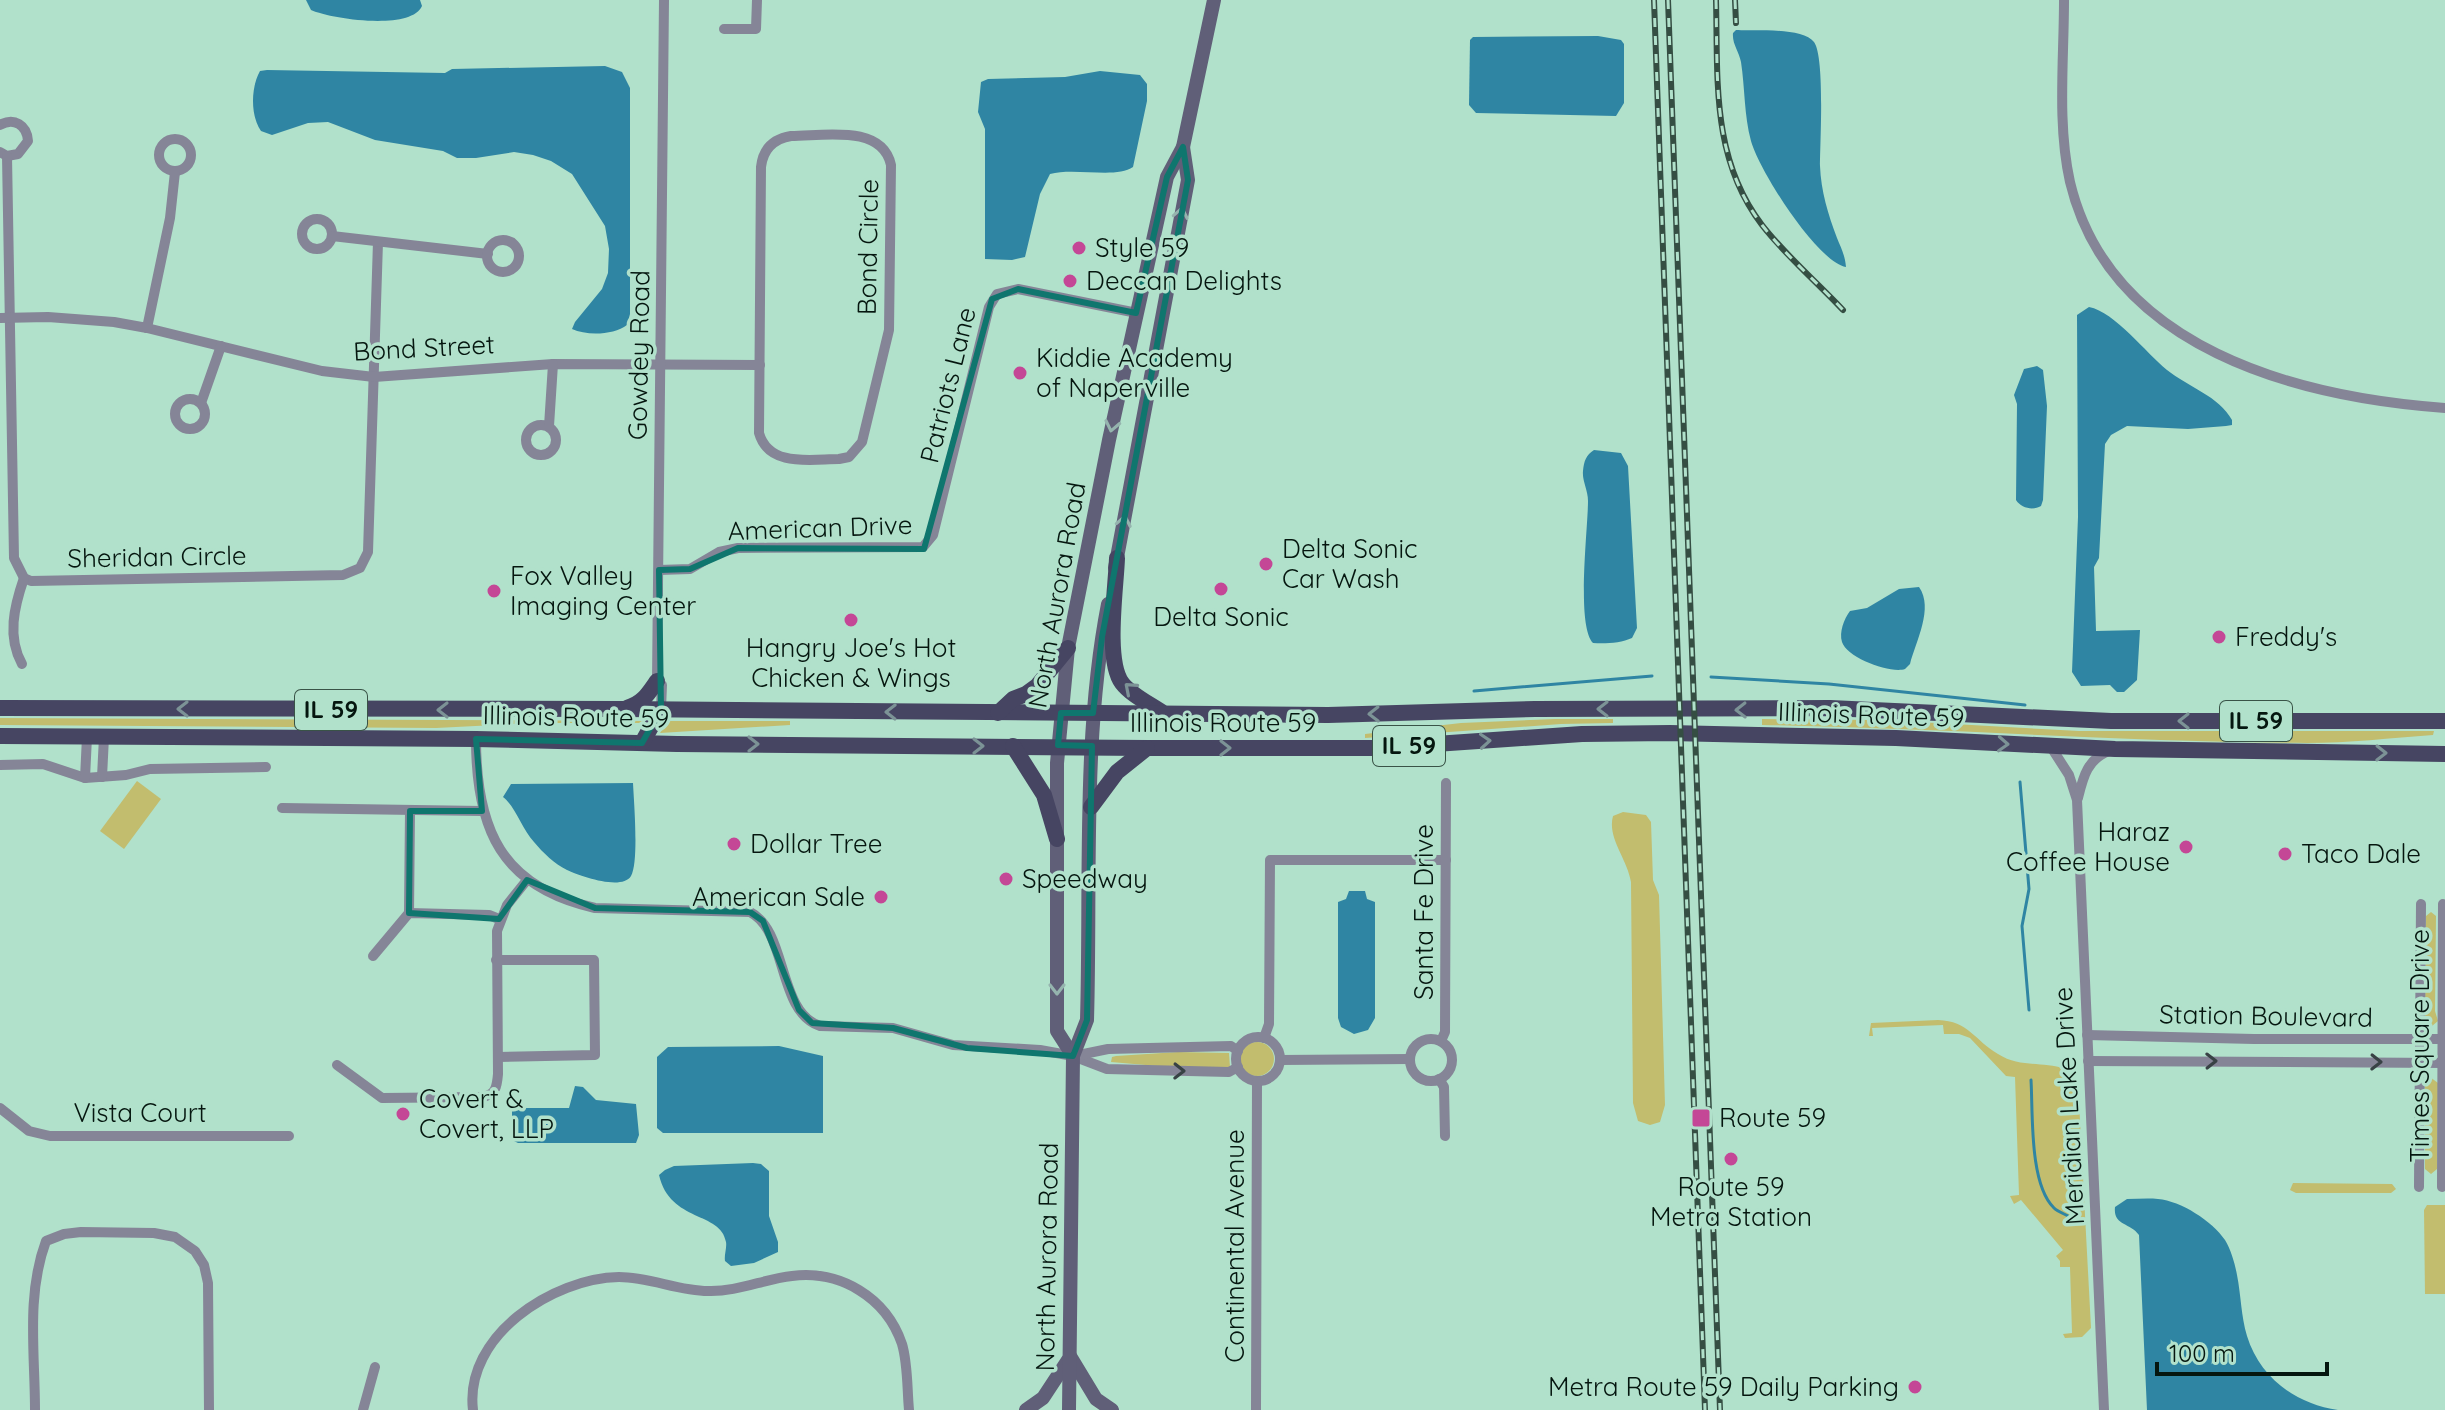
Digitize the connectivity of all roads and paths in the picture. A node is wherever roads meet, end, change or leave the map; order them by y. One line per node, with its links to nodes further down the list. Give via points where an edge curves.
1 (664, 0): 18 (street, Gowdey Road)
2 (757, 0): 5 (street, via 756,29)
3 (1214, 0): 7 (main road, North Aurora Road)
4 (2064, 0): 22 (street, via 2066,162 2089,234 2126,288 2176,331 2255,370 2335,393)
5 (724, 29)
6 (0, 125): 8 (street, via 17,122 27,135 23,151)
7 (1183, 147): 13 (main road, North Aurora Road, via 1167,177); 25 (main road, North Aurora Road, one-way to 7, via 1188,180)
8 (4, 154): 14 (street)
9 (175, 172): 15 (street)
10 (332, 236): 11 (street)
11 (378, 242): 12 (street); 20 (street)
12 (488, 254)
13 (1137, 313): 24 (street, Patriots Lane, via 1018,289 997,294 989,307); 28 (main road, North Aurora Road, one-way to 28)
14 (5, 318): 15 (street, Bond Street, via 80,318); 27 (street, via 14,558)
15 (147, 328): 16 (street, Bond Street)
16 (221, 346): 20 (street, Bond Street, via 322,371); 21 (street)
17 (553, 364): 18 (street, Bond Street); 20 (street, Bond Street); 23 (street)
18 (662, 364): 19 (street, Bond Street); 26 (street, Gowdey Road)
19 (760, 365): 19 (street, Bond Circle, via 764,153 791,136 873,140 885,149 891,165 889,330 856,451 839,459 773,454 759,433)
20 (374, 377): 27 (street, Sheridan Circle, via 368,552 355,572 40,582)
21 (201, 403)
22 (2445, 408)
23 (549, 426)
24 (933, 535): 26 (street, American Drive, via 917,549 738,548 690,569)
25 (1117, 558): 36 (main road, North Aurora Road); 37 (main road, one-way to 25, via 1121,683 1115,670)
26 (659, 570): 30 (street, Gowdey Road)
27 (24, 578): 29 (street, via 12,633)
28 (1068, 648): 34 (main road, via 1037,686); 35 (main road, North Aurora Road)
29 (22, 664)
30 (657, 681): 32 (main road, via 638,704); 33 (street, Gowdey Road, via 662,685)
31 (0, 708): 32 (main road, Illinois Route 59 / IL 59, one-way to 31)
32 (622, 709): 33 (main road, Illinois Route 59 / IL 59)
33 (661, 709): 34 (main road, Illinois Route 59 / IL 59, one-way to 33); 42 (main road)
34 (998, 713): 35 (main road, Illinois Route 59 / IL 59)
35 (1061, 713): 36 (main road, Illinois Route 59 / IL 59); 43 (main road, North Aurora Road)
36 (1093, 713): 37 (main road, Illinois Route 59 / IL 59); 45 (main road, North Aurora Road)
37 (1163, 713): 38 (main road, Illinois Route 59 / IL 59, one-way to 37, via 2111,721 1830,708)
38 (2445, 721)
39 (0, 736): 40 (main road, Illinois Route 59 / IL 59)
40 (96, 737): 41 (main road, Illinois Route 59 / IL 59); 52 (street); 53 (street)
41 (476, 739): 42 (main road, Illinois Route 59 / IL 59); 59 (street)
42 (642, 743): 44 (main road, Illinois Route 59 / IL 59, one-way to 44)
43 (1058, 745): 44 (main road, Illinois Route 59 / IL 59); 45 (main road, Illinois Route 59 / IL 59); 60 (main road, North Aurora Road)
44 (1013, 746): 60 (main road, via 1044,795)
45 (1092, 746): 47 (main road, Illinois Route 59 / IL 59); 56 (main road, North Aurora Road)
46 (2051, 747): 47 (main road, Illinois Route 59 / IL 59, one-way to 46, via 1377,748 1623,733); 48 (main road, Illinois Route 59 / IL 59); 55 (street, Meridian Lake Drive)
47 (1147, 748): 56 (main road, via 1117,772)
48 (2115, 749): 49 (main road, Illinois Route 59 / IL 59, one-way to 49); 55 (street, Meridian Lake Drive, via 2088,767)
49 (2445, 754)
50 (0, 765): 53 (street, via 43,764)
51 (266, 767): 52 (street, via 150,769)
52 (102, 777): 53 (street)
53 (85, 778)
54 (1446, 783): 61 (street, Santa Fe Drive)
55 (2077, 800): 69 (street, Meridian Lake Drive)
56 (1091, 807): 75 (main road, North Aurora Road, via 1087,1020)
57 (282, 808): 58 (street)
58 (410, 811): 59 (street); 65 (street)
59 (482, 811): 62 (street, via 504,854)
60 (1057, 839): 75 (main road, North Aurora Road, one-way to 75, via 1057,1031)
61 (1446, 860): 70 (street, via 1270,860 1269,1024); 73 (street, Santa Fe Drive)
62 (527, 880): 66 (street); 75 (street, via 595,908 750,912 763,921 803,1017 820,1026 893,1028 967,1048)
63 (2421, 904): 71 (street, Times Square Drive)
64 (2443, 904): 72 (street, Times Square Drive)
65 (409, 913): 66 (street); 67 (street)
66 (499, 919): 68 (street)
67 (373, 956)
68 (496, 960): 76 (street); 76 (street, via 594,960 595,1055)
69 (2087, 1035): 71 (street, Station Boulevard); 79 (street, Meridian Lake Drive)
70 (1264, 1038): 74 (street, via 1251,1038); 78 (street, via 1276,1046)
71 (2419, 1039): 72 (street, Station Boulevard); 80 (street, Times Square Drive)
72 (2444, 1039): 81 (street, Times Square Drive)
73 (1441, 1041): 77 (street, via 1421,1041); 84 (street, via 1452,1058)
74 (1238, 1051): 75 (street, via 1231,1046 1113,1049); 83 (street)
75 (1073, 1056): 83 (street, one-way to 83, via 1107,1069 1229,1072); 91 (main road, North Aurora Road)
76 (498, 1057): 82 (street, via 496,1089 482,1097 382,1098)
77 (1410, 1059): 78 (street); 84 (street, via 1419,1077)
78 (1280, 1060): 85 (street, via 1275,1074)
79 (2088, 1061): 80 (street, Station Boulevard, one-way to 80); 102 (street, Meridian Lake Drive)
80 (2419, 1062): 81 (street, Station Boulevard); 89 (street, Times Square Drive)
81 (2444, 1063): 90 (street, Times Square Drive)
82 (337, 1065)
83 (1238, 1067): 85 (street)
84 (1439, 1079): 88 (street, via 1444,1087)
85 (1257, 1082): 101 (street, Continental Avenue)
86 (0, 1108): 87 (street, Vista Court, via 29,1131 50,1136)
87 (289, 1136)
88 (1445, 1136)
89 (2419, 1187)
90 (2442, 1187)
91 (1070, 1356): 98 (main road, via 1043,1398); 99 (main road, North Aurora Road); 100 (main road, via 1096,1399)
92 (375, 1367): 95 (street)
93 (35, 1410): 94 (street, via 38,1262 46,1241 81,1232 169,1235 198,1255 208,1283)
94 (209, 1410)
95 (363, 1410)
96 (473, 1410): 97 (street, via 475,1377 503,1331 529,1307 562,1288 634,1277 711,1292 807,1275 852,1286 887,1315 903,1350)
97 (909, 1410)
98 (1026, 1410)
99 (1069, 1410)
100 (1112, 1410)
101 (1256, 1410)
102 (2104, 1410)

